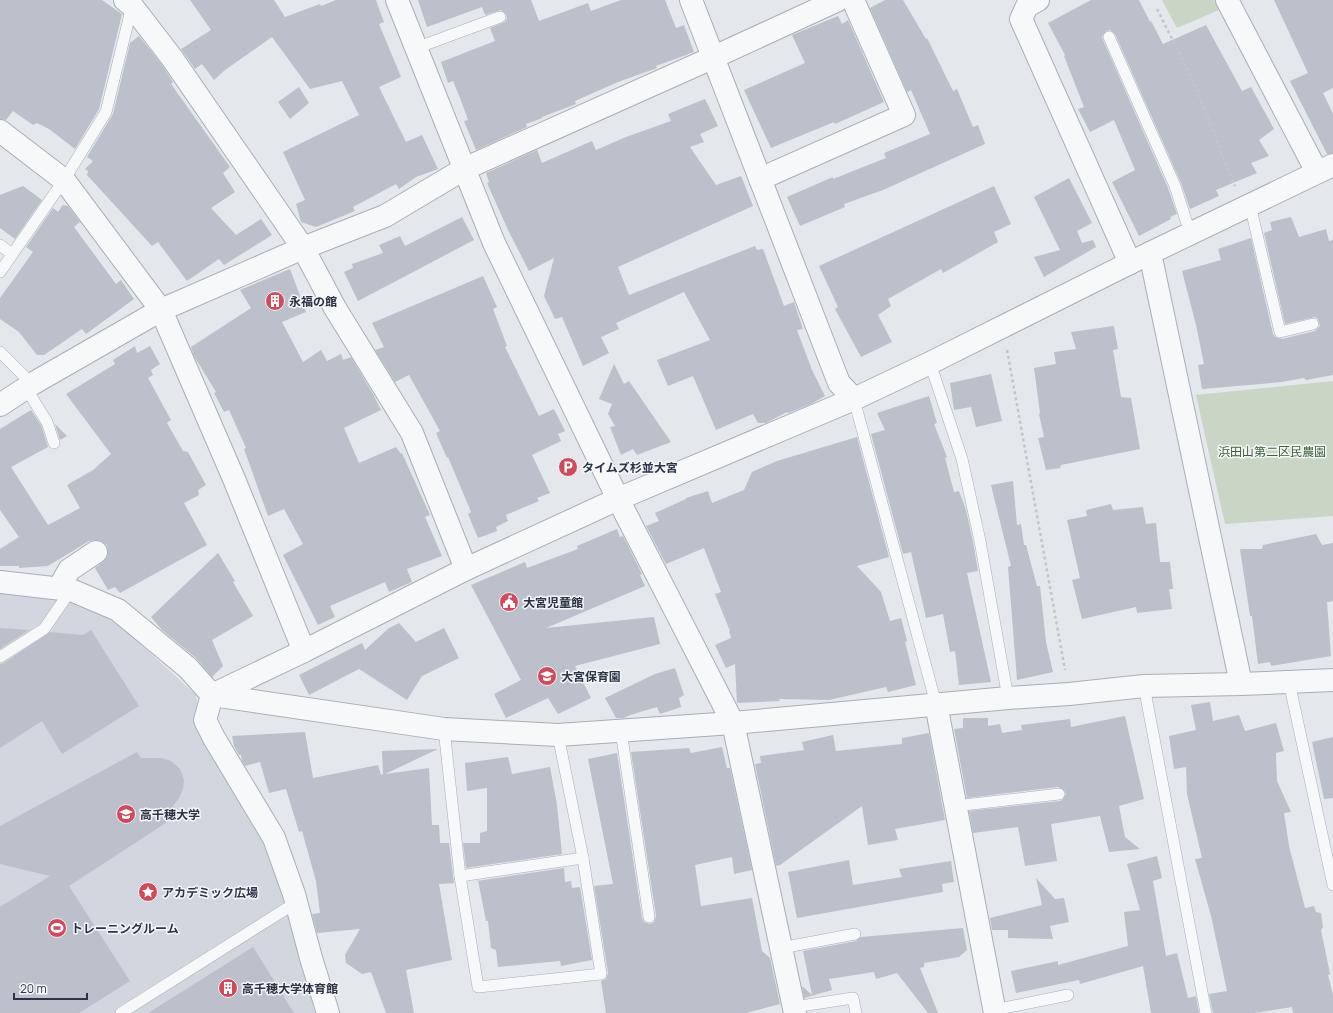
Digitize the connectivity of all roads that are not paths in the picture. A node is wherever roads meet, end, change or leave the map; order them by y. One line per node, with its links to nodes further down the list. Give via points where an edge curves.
1 (397, 0): 10 (street)
2 (691, 0): 11 (street)
3 (838, 0): 11 (street)
4 (853, 0): 16 (street, via 904,115)
5 (1038, 0): 23 (street, via 1027,6 1020,19)
6 (1228, 0): 13 (street)
7 (130, 2): 15 (lane, via 106,112); 20 (street, via 177,65)
8 (500, 17): 10 (lane)
9 (1109, 37): 18 (lane, via 1175,186)
10 (416, 48): 14 (street)
11 (712, 58): 14 (street); 16 (street)
12 (0, 131): 15 (street)
13 (1325, 168): 17 (street)
14 (464, 169): 20 (street, via 385,216); 33 (street, via 494,243)
15 (64, 180): 22 (lane); 25 (street)
16 (760, 180): 30 (street, via 839,383)
17 (1247, 206): 18 (street); 26 (lane, via 1280,332)
18 (1190, 233): 21 (street)
19 (0, 245): 22 (lane)
20 (303, 248): 25 (street); 35 (street, via 335,308 412,433)
21 (1150, 252): 23 (street); 42 (street)
22 (12, 254): 24 (lane)
23 (1130, 263): 28 (street)
24 (0, 272)
25 (161, 310): 29 (street); 38 (street)
26 (1313, 324)
27 (0, 352): 29 (lane)
28 (930, 363): 30 (street); 45 (lane, via 962,459 980,541)
29 (29, 386): 31 (street); 32 (lane, via 47,422)
30 (854, 399): 33 (street); 46 (lane)
31 (0, 404)
32 (54, 443)
33 (618, 499): 35 (street); 47 (street)
34 (96, 552): 37 (street, via 69,570)
35 (466, 569): 38 (street)
36 (0, 582): 37 (street)
37 (65, 589): 39 (lane, via 44,629); 44 (street, via 118,610 188,668)
38 (304, 651): 44 (street)
39 (0, 657)
40 (1333, 680): 41 (street)
41 (1288, 682): 42 (street); 55 (lane)
42 (1241, 684): 43 (street)
43 (1144, 686): 45 (street); 66 (lane)
44 (212, 695): 48 (street); 56 (street, via 205,720 274,838)
45 (1008, 698): 46 (street)
46 (936, 704): 47 (street); 52 (street)
47 (734, 723): 49 (street); 59 (street)
48 (444, 729): 50 (street); 54 (lane)
49 (621, 731): 50 (street); 57 (lane)
50 (558, 735): 53 (lane)
51 (1059, 794): 52 (lane)
52 (955, 806): 62 (street)
53 (583, 858): 54 (lane); 54 (lane, via 601,974 478,987)
54 (460, 876)
55 (1333, 885)
56 (297, 902): 63 (lane); 64 (street)
57 (649, 917)
58 (855, 934): 59 (lane)
59 (781, 948): 61 (street)
60 (1068, 995): 62 (lane)
61 (795, 1010): 65 (lane, via 853,998)
62 (994, 1011)
63 (121, 1013)
64 (328, 1013)
65 (856, 1013)
66 (1206, 1013)

